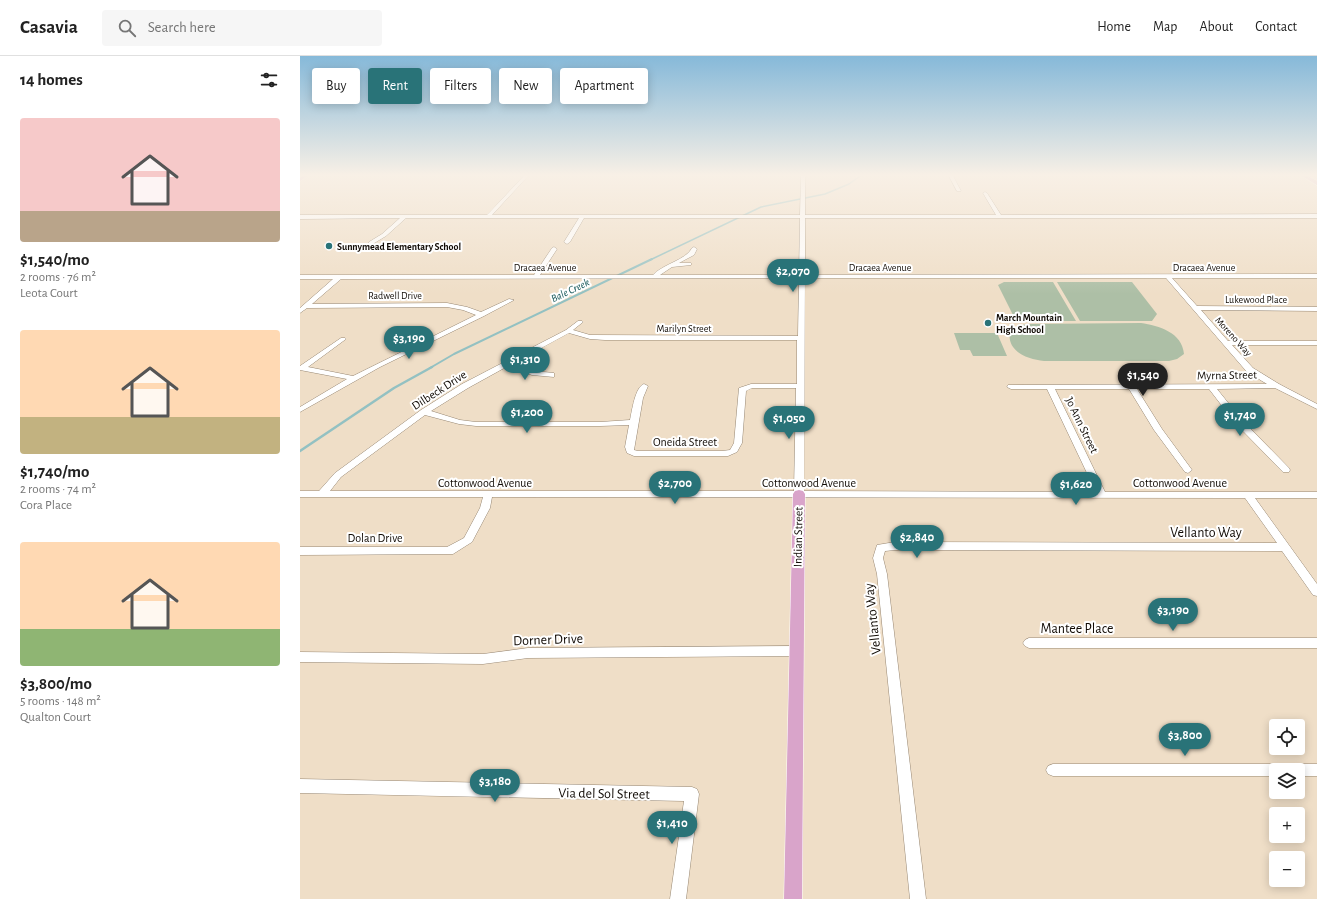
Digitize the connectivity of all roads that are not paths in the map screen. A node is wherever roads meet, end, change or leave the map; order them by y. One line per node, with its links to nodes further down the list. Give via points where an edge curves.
1 (406, 216): 2 (street); 7 (street); 9 (street)
2 (489, 216): 3 (street)
3 (583, 216): 4 (street); 8 (street)
4 (802, 216): 5 (street); 17 (street, Indian Street)
5 (999, 216): 6 (street)
6 (1317, 216)
7 (300, 217)
8 (567, 242)
9 (371, 243)
10 (554, 249): 15 (street)
11 (671, 265): 11 (street, via 693,252 688,267); 16 (street)
12 (1317, 276): 18 (street, Dracaea Avenue)
13 (300, 277): 14 (street, Dracaea Avenue)
14 (339, 277): 15 (street, Dracaea Avenue); 20 (street)
15 (536, 277): 16 (street, Dracaea Avenue)
16 (654, 277): 17 (street, Dracaea Avenue)
17 (802, 277): 18 (street, Dracaea Avenue); 27 (street, Indian Street)
18 (1168, 277): 21 (street, Moreno Way)
19 (511, 300): 24 (street)
20 (307, 306): 23 (street); 24 (street, Radwell Drive, via 447,305 465,308)
21 (1196, 308): 22 (street, Lukewood Place); 29 (street, Moreno Way)
22 (1317, 309)
23 (300, 311)
24 (482, 315): 34 (street)
25 (580, 322): 26 (street, Dilbeck Drive)
26 (568, 332): 27 (street, Marilyn Street, via 605,338); 31 (street, Dilbeck Drive)
27 (801, 338): 36 (street, Indian Street)
28 (343, 340): 32 (street)
29 (1226, 343): 30 (street); 37 (street, Moreno Way, via 1250,370)
30 (1317, 343)
31 (505, 364): 33 (street); 44 (street, Dilbeck Drive)
32 (301, 368): 34 (street)
33 (551, 376)
34 (353, 378): 43 (street)
35 (644, 386): 45 (street, Oneida Street)
36 (800, 386): 45 (street, Oneida Street, via 750,386 742,390 738,443 732,452 637,454 630,451 629,446); 50 (street, Indian Street)
37 (1276, 386): 41 (street, Myrna Street); 42 (street, Moreno Way)
38 (1011, 387): 39 (street, Myrna Street)
39 (1050, 387): 40 (street, Myrna Street); 52 (street, Jo Ann Street)
40 (1132, 387): 41 (street, Myrna Street); 46 (street, via 1158,430)
41 (1212, 387): 47 (street, via 1239,422)
42 (1317, 407)
43 (300, 410)
44 (424, 412): 45 (street, via 476,424); 49 (street, Dilbeck Drive, via 338,476)
45 (634, 422)
46 (1188, 470)
47 (1286, 470)
48 (300, 494): 49 (street, Cottonwood Avenue)
49 (322, 494): 51 (street, Cottonwood Avenue)
50 (799, 494): 51 (street, Cottonwood Avenue); 52 (street, Cottonwood Avenue); 60 (main road, Indian Street)
51 (488, 495): 56 (street, Dolan Drive, via 485,508 468,540 449,551)
52 (1102, 495): 53 (street, Cottonwood Avenue)
53 (1248, 495): 54 (street, Cottonwood Avenue); 55 (street)
54 (1317, 495)
55 (1286, 547): 57 (street); 67 (street, Vellanto Way, via 881,548 878,558 882,574)
56 (300, 550)
57 (1317, 592)
58 (1029, 643): 59 (street, Mantee Place)
59 (1317, 643)
60 (796, 651): 61 (street, Dorner Drive, via 528,653 483,658); 66 (main road, Indian Street)
61 (300, 657)
62 (1054, 770): 63 (street)
63 (1317, 770)
64 (300, 786): 65 (street, Via del Sol Street, via 692,794)
65 (678, 899)
66 (793, 899)
67 (918, 899)

